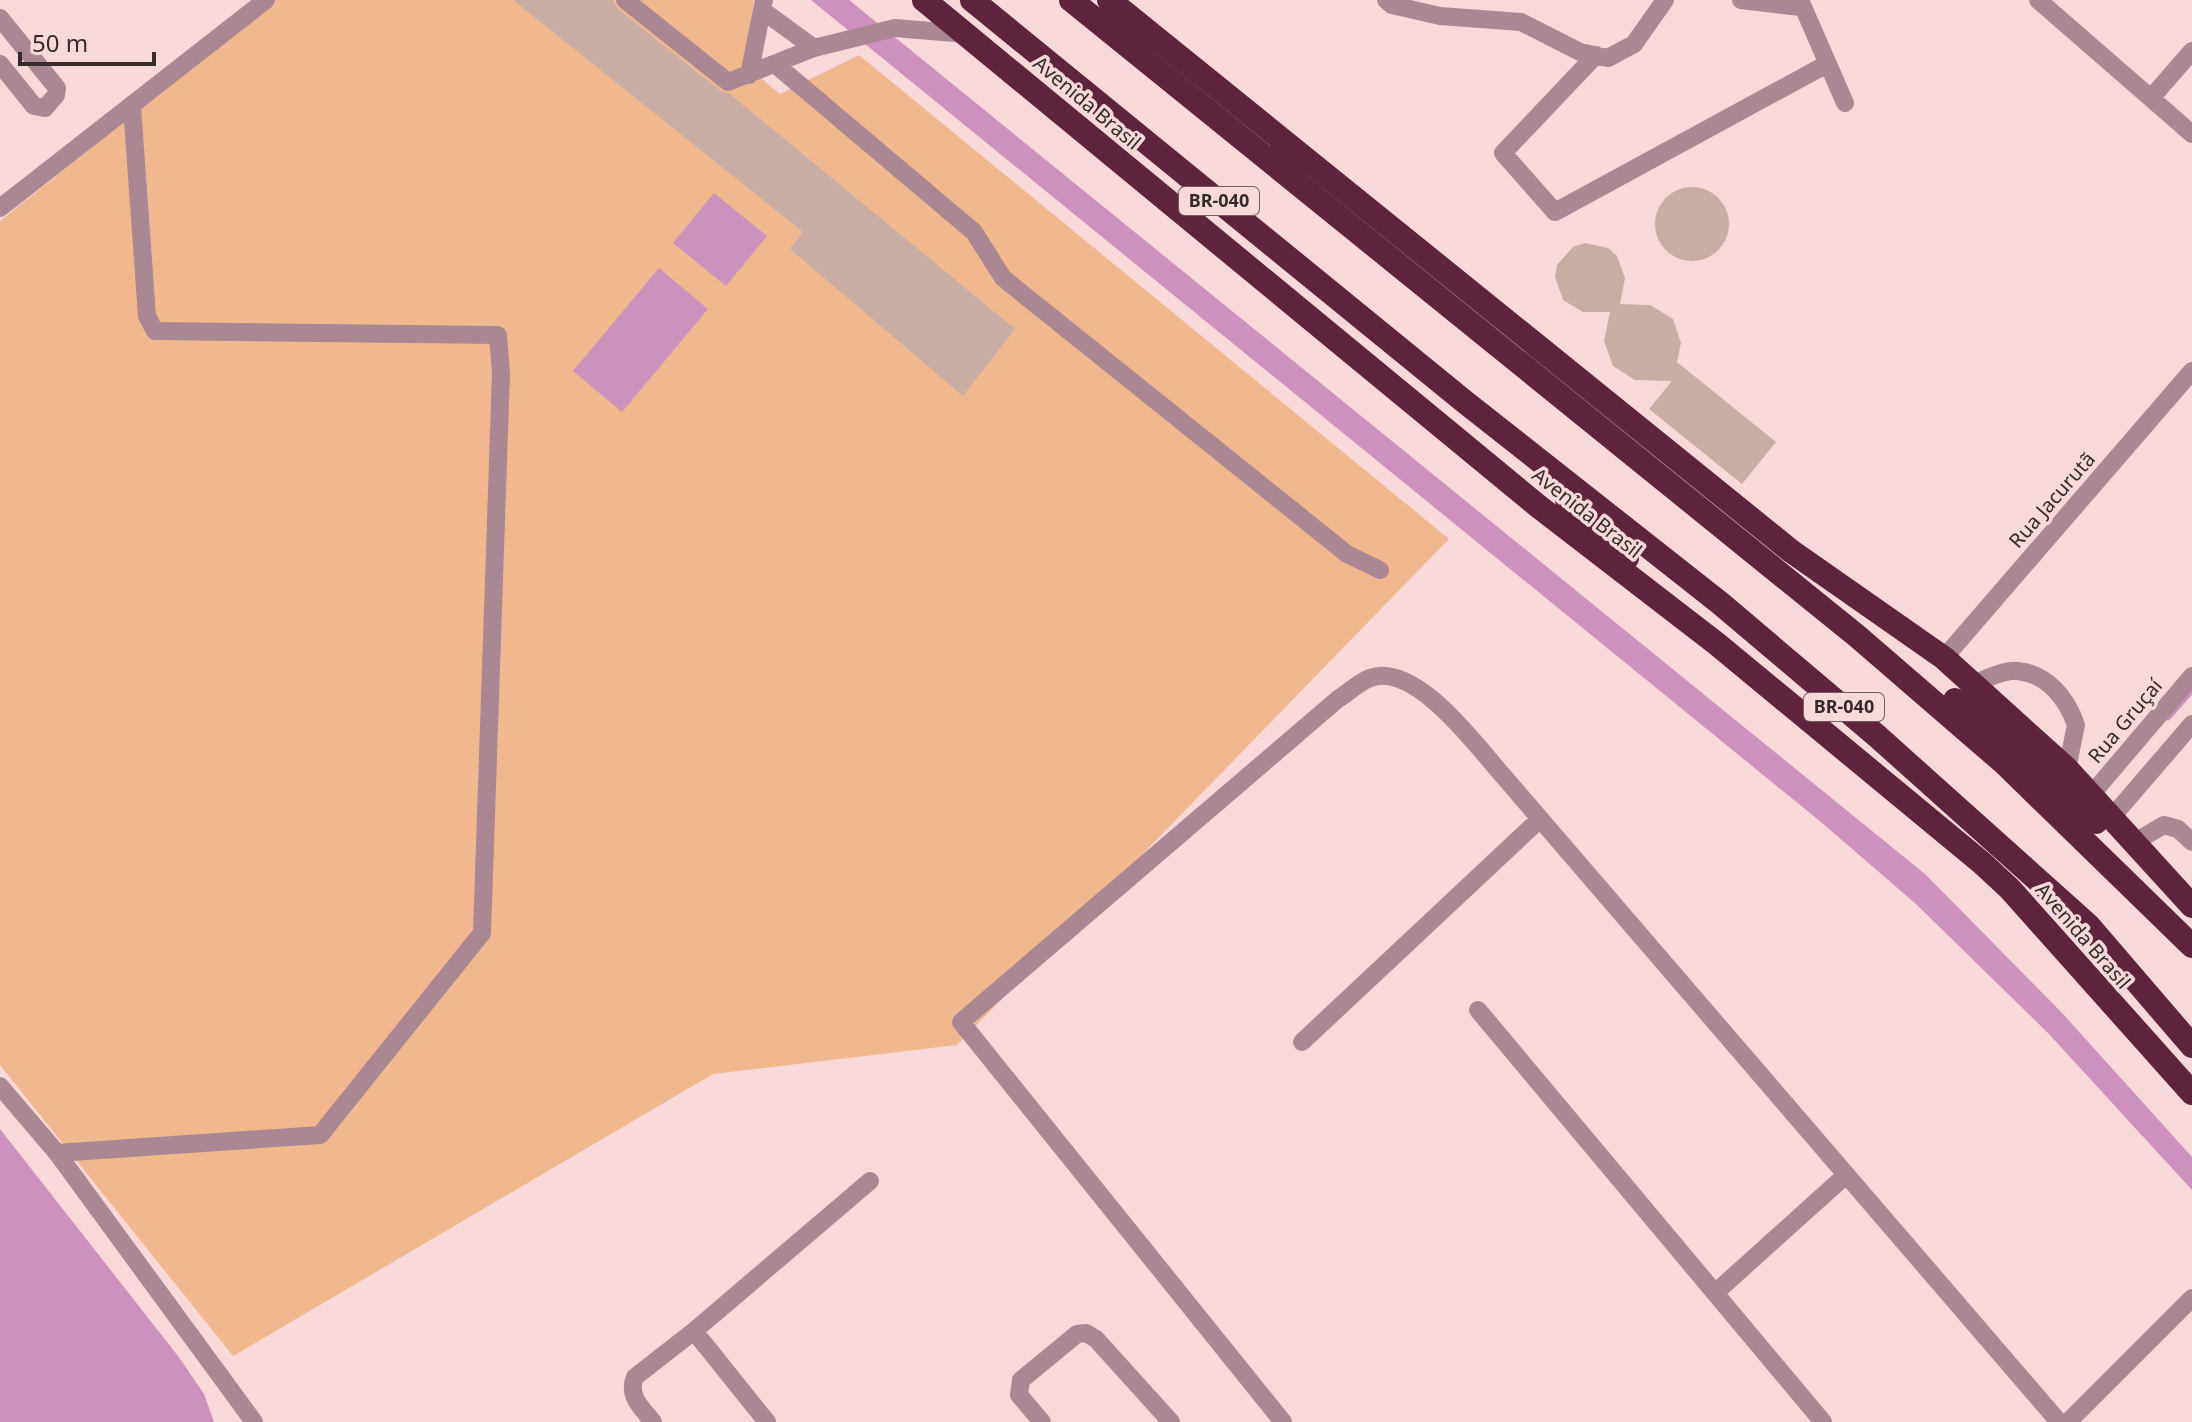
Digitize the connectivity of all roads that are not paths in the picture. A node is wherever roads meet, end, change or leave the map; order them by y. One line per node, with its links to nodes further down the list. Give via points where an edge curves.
1 (266, 0): 24 (street)
2 (625, 0): 21 (street, via 728,82)
3 (924, 0): 14 (highway, Avenida Brasil)
4 (972, 0): 28 (highway, Avenida Brasil / BR-040)
5 (1071, 0): 29 (highway, BR-040)
6 (1109, 0): 32 (highway, via 1791,551)
7 (1386, 0): 17 (street, via 1440,16 1521,22)
8 (1665, 0): 17 (street, via 1634,44 1608,58)
9 (1741, 0): 11 (street)
10 (2038, 0): 22 (street)
11 (1800, 3): 20 (street)
12 (763, 5): 15 (street); 21 (street)
13 (0, 18): 18 (street, via 57,88 56,95 45,108 34,106)
14 (966, 34): 15 (street, via 895,28); 31 (highway, Avenida Brasil, via 1538,506)
15 (814, 48): 19 (street)
16 (2192, 51): 22 (street)
17 (1596, 55): 20 (street, via 1503,153 1555,212)
18 (0, 64)
19 (775, 64): 21 (street); 30 (street, via 974,232 1003,278 1347,554)
20 (1827, 64): 23 (street)
21 (749, 75)
22 (2151, 98): 25 (street)
23 (1845, 103)
24 (132, 107): 26 (street); 49 (street, via 147,316 155,331 498,335 501,373 482,933 320,1135)
25 (2192, 134)
26 (0, 208)
27 (2192, 371): 32 (street, Rua Jacurutã)
28 (1465, 402): 31 (highway); 46 (highway, Avenida Brasil / BR-040, via 1720,603 2018,859 2089,926)
29 (1754, 555): 41 (highway, via 1816,591 1993,729 2096,822); 43 (highway, BR-040, via 2004,763)
30 (1380, 570)
31 (1717, 644): 48 (highway, Avenida Brasil, via 2001,880)
32 (1944, 658): 34 (highway)
33 (2192, 676): 37 (street, Rua Gruçaí)
34 (1974, 683): 36 (highway); 36 (street, via 2015,670 2041,678 2059,693 2076,725)
35 (2192, 724): 38 (street)
36 (2067, 769): 37 (highway)
37 (2091, 795): 38 (highway)
38 (2112, 817): 41 (highway)
39 (1540, 819): 45 (street); 50 (street); 60 (street, via 1426,691 1403,680 1371,677 1338,699 961,1022)
40 (2192, 842): 41 (street, via 2164,825)
41 (2133, 843): 42 (highway)
42 (2191, 904)
43 (2192, 946)
44 (1478, 1010): 52 (street)
45 (1302, 1042)
46 (2192, 1046)
47 (0, 1086): 49 (street)
48 (2192, 1093)
49 (57, 1153): 55 (street)
50 (1846, 1175): 52 (street); 62 (street)
51 (870, 1181): 54 (street)
52 (1715, 1293): 61 (street)
53 (2192, 1298): 63 (street)
54 (694, 1331): 56 (street, via 635,1377 634,1398); 57 (street)
55 (254, 1422)
56 (653, 1422)
57 (767, 1422)
58 (1042, 1422): 59 (street, via 1019,1395 1021,1380 1077,1334 1086,1333)
59 (1171, 1422)
60 (1283, 1422)
61 (1823, 1422)
62 (2059, 1422)
63 (2068, 1422)

